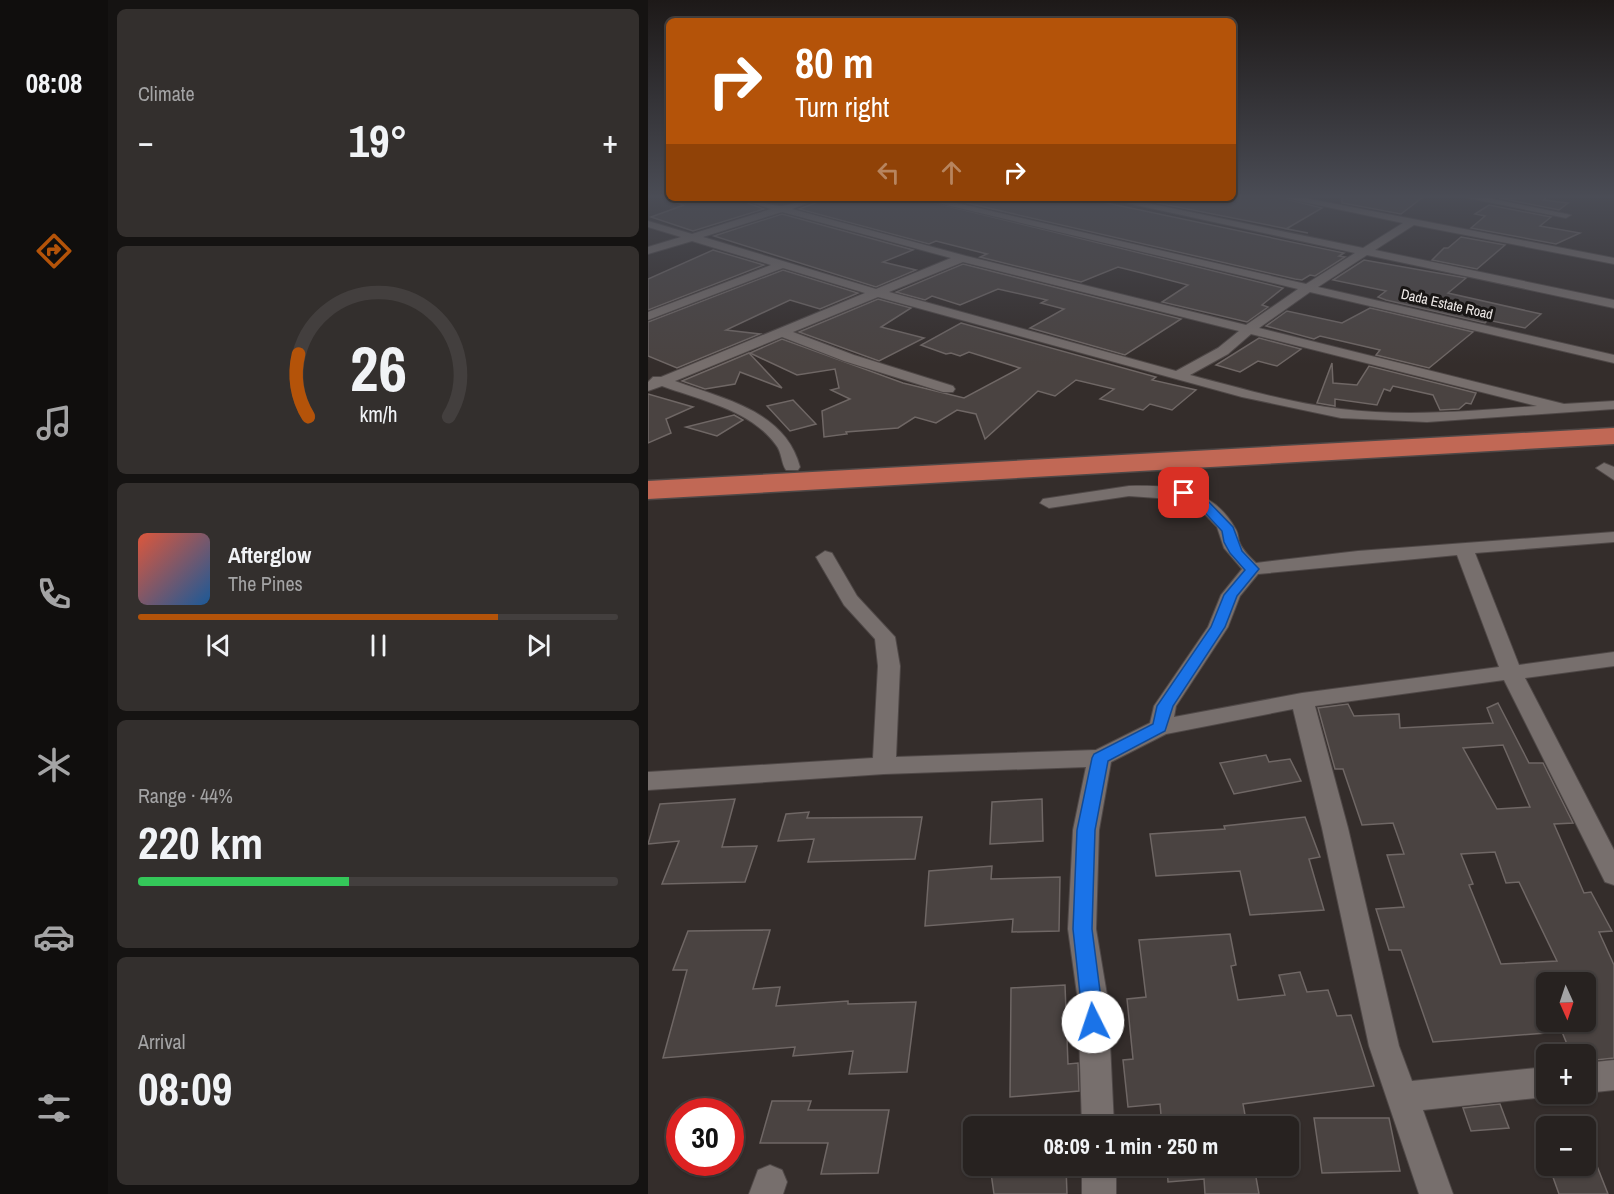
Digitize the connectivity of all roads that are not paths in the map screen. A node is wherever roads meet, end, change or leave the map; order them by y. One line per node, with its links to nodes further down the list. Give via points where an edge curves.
1 (745, 253): 8 (street)
2 (943, 253): 6 (street)
3 (1160, 253): 9 (street, Dada Estate Road)
4 (1364, 253): 9 (street); 11 (street)
5 (1571, 253): 7 (street)
6 (962, 258): 10 (street); 13 (street)
7 (1614, 261)
8 (783, 264): 10 (street); 12 (street)
9 (1309, 287): 13 (street); 15 (street, Dada Estate Road)
10 (877, 292): 14 (street); 16 (street)
11 (1614, 304)
12 (648, 316)
13 (1249, 329): 16 (street, via 1223,351); 20 (street)
14 (781, 332): 17 (street); 18 (street)
15 (1614, 359)
16 (1178, 376): 20 (street, via 1319,410 1364,416 1452,418)
17 (653, 382): 23 (street, via 737,409 772,429 786,446)
18 (948, 389)
19 (1614, 405): 20 (street)
20 (1562, 408)
21 (1614, 426): 23 (highway)
22 (1614, 436): 25 (highway)
23 (792, 467): 24 (highway)
24 (648, 474)
25 (648, 490)
26 (1049, 503): 30 (street, via 1133,491 1194,496 1228,530 1236,553)
27 (1614, 537): 28 (street)
28 (1464, 550): 30 (street); 32 (street)
29 (825, 557): 36 (street, via 864,619 885,636 890,666)
30 (1252, 569): 34 (street, via 1231,595 1218,627 1165,706)
31 (1614, 659): 32 (street)
32 (1511, 672): 33 (street); 38 (street)
33 (1302, 700): 34 (street); 42 (street, via 1384,1046)
34 (1160, 727): 35 (street)
35 (1100, 758): 36 (street); 43 (street, via 1086,830 1082,929 1093,1001)
36 (884, 766): 37 (street)
37 (648, 781)
38 (1614, 874)
39 (1614, 1075): 40 (street)
40 (1596, 1077)
41 (1536, 1083): 42 (street)
42 (1404, 1097): 46 (street)
43 (1098, 1116)
44 (1099, 1176): 45 (street)
45 (1099, 1194)
46 (1436, 1194)

